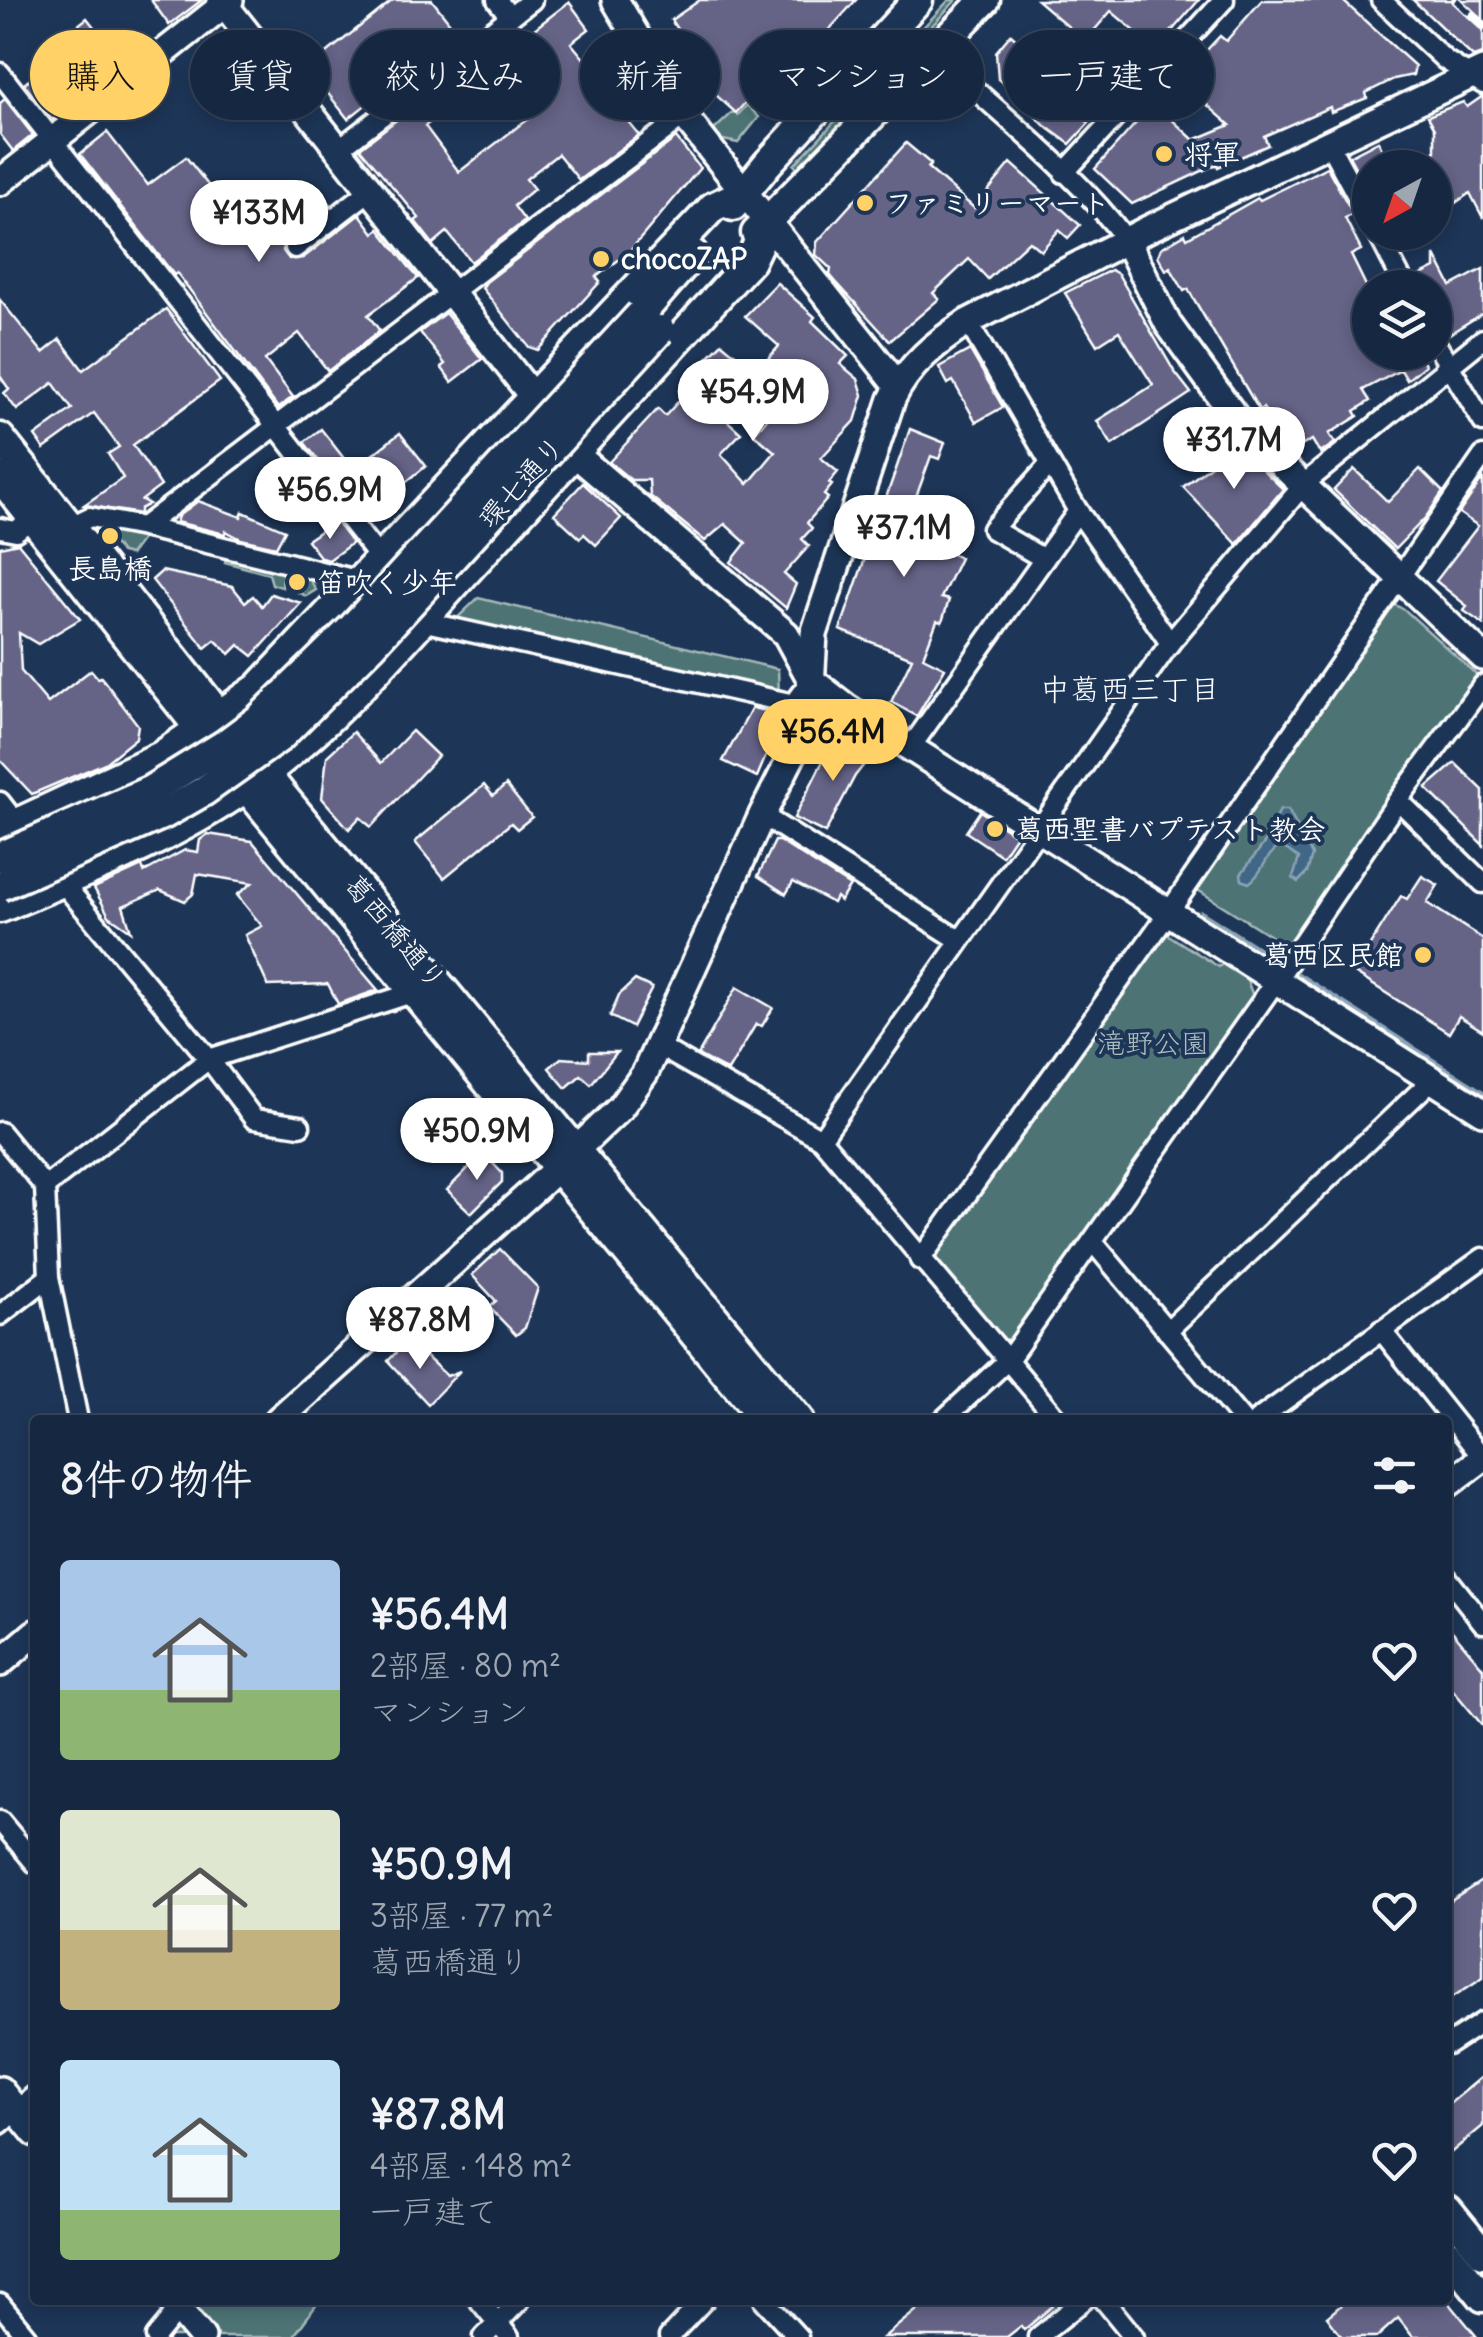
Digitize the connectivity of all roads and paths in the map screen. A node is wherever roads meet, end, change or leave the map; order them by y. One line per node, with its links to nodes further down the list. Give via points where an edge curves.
1 (497, 0): 9 (street)
2 (532, 0): 9 (street)
3 (615, 0): 10 (street)
4 (918, 0): 25 (main road, 環七通り)
5 (985, 0): 11 (main road, 環七通り)
6 (1224, 0): 21 (street)
7 (1381, 0): 13 (street, via 1446,60)
8 (225, 2): 18 (street); 20 (street)
9 (510, 17): 20 (street)
10 (633, 30)
11 (957, 30)
12 (0, 73): 18 (street)
13 (1479, 77): 19 (street)
14 (984, 99): 21 (street)
15 (679, 120): 29 (street)
16 (687, 120): 25 (street)
17 (869, 120): 26 (main road, 環七通り)
18 (53, 140): 22 (street); 39 (street)
19 (1329, 144): 23 (street); 27 (street)
20 (340, 148): 24 (street)
21 (1064, 173): 27 (street)
22 (0, 182)
23 (1352, 187)
24 (372, 189): 28 (street); 29 (street)
25 (744, 192): 26 (street); 30 (main road, 環七通り); 37 (main road, via 713,207)
26 (768, 223): 30 (main road, 環七通り); 36 (street); 41 (main road, via 750,260)
27 (1127, 241): 31 (street); 45 (street, via 1168,324 1233,414)
28 (296, 248)
29 (453, 292): 37 (street); 39 (street)
30 (650, 322): 68 (main road, 環七通り, bridge, via 260,719 150,790); 71 (main road, 環七通り, bridge, via 372,645 280,737 164,814)
31 (968, 322): 36 (street); 43 (street)
32 (1483, 340): 33 (street)
33 (1452, 366)
34 (1446, 370): 45 (street)
35 (1450, 370): 38 (street)
36 (898, 386): 59 (street, via 814,634)
37 (533, 397): 53 (main road)
38 (1483, 422)
39 (276, 427): 49 (street); 53 (street)
40 (0, 438): 47 (main road, 葛西橋通り)
41 (574, 454): 56 (main road); 59 (street, via 786,634)
42 (1483, 456): 54 (street)
43 (1050, 464): 48 (street); 52 (street, via 992,529)
44 (0, 477): 47 (main road, 葛西橋通り)
45 (1304, 483): 54 (street); 57 (street)
46 (0, 503): 47 (street)
47 (41, 511): 50 (street, via 16,530); 51 (main road, 葛西橋通り); 61 (main road, 葛西橋通り)
48 (1078, 512): 52 (street); 57 (street)
49 (143, 527): 51 (street, via 90,517); 55 (street)
50 (0, 528)
51 (68, 528): 61 (main road, 葛西橋通り)
52 (1044, 559): 62 (street)
53 (380, 560): 55 (main road)
54 (1400, 576): 58 (street); 73 (street)
55 (360, 582): 61 (main road, via 286,660)
56 (421, 621): 59 (street, via 794,704); 63 (main road, via 334,713)
57 (1170, 643): 67 (street)
58 (1483, 658)
59 (811, 680): 62 (street); 65 (street, via 808,722)
60 (1483, 685): 64 (street)
61 (210, 724): 63 (main road, 葛西橋通り); 66 (main road, via 126,774)
62 (912, 747): 67 (street)
63 (255, 780): 69 (main road, via 170,832); 76 (main road, 葛西橋通り); 84 (main road, 葛西橋通り)
64 (1398, 800): 70 (street); 75 (street)
65 (762, 815): 74 (street); 77 (street)
66 (6, 819)
67 (1038, 829): 73 (street); 74 (street)
68 (0, 857)
69 (62, 882): 72 (main road); 78 (street)
70 (1483, 883)
71 (0, 886)
72 (0, 908)
73 (1168, 912): 75 (street); 88 (street)
74 (960, 940): 83 (street)
75 (1276, 981): 79 (street); 86 (street)
76 (415, 992): 78 (street); 84 (main road, 葛西橋通り)
77 (658, 1046): 83 (street); 84 (street, via 620,1108)
78 (209, 1059): 81 (street, via 254,1119); 85 (street)
79 (1434, 1079): 80 (street); 92 (street)
80 (1483, 1112)
81 (300, 1126)
82 (0, 1132): 85 (street)
83 (821, 1139): 88 (street)
84 (567, 1158): 95 (street); 96 (main road, 葛西橋通り); 97 (main road, 葛西橋通り)
85 (45, 1187): 89 (street)
86 (1093, 1242): 92 (street); 93 (street)
87 (1483, 1258): 91 (street)
88 (920, 1260): 93 (street)
89 (49, 1277): 90 (street); 94 (street)
90 (0, 1315)
91 (1381, 1330): 101 (street); 102 (street)
92 (1167, 1331): 100 (street)
93 (1008, 1360): 98 (street); 99 (street)
94 (77, 1415)
95 (284, 1415)
96 (761, 1415)
97 (795, 1415)
98 (948, 1415)
99 (1054, 1415)
100 (1238, 1415)
101 (1264, 1415)
102 (1449, 1415)
103 (1452, 1419): 104 (street)
104 (1483, 1458): 105 (street)
105 (1452, 1481)
106 (1452, 1584): 107 (street)
107 (1483, 1623)
108 (30, 1637): 109 (street)
109 (0, 1663)
110 (0, 1821): 111 (street)
111 (30, 1857)
112 (1483, 2022): 113 (street)
113 (1452, 2043)
114 (13, 2105): 115 (street)
115 (30, 2126)
116 (1452, 2215): 117 (main road)
117 (1483, 2254)
118 (1452, 2259): 119 (main road)
119 (1483, 2296)
120 (0, 2304): 130 (street)
121 (178, 2305): 131 (street)
122 (180, 2305): 132 (street)
123 (481, 2305): 129 (street)
124 (516, 2305): 129 (street)
125 (699, 2305): 133 (street)
126 (769, 2305): 134 (street)
127 (1078, 2305): 135 (street)
128 (1108, 2305): 136 (street)
129 (497, 2332)
130 (27, 2337)
131 (156, 2337)
132 (202, 2337)
133 (669, 2337)
134 (798, 2337)
135 (1038, 2337)
136 (1134, 2337)

